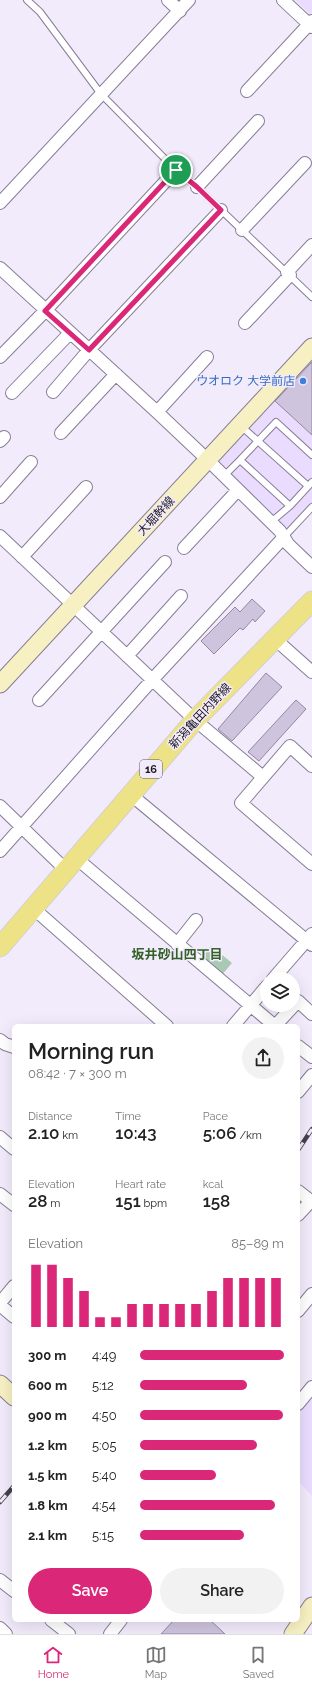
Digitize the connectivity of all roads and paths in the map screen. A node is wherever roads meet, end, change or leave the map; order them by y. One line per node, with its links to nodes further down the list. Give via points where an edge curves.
1 (27, 0): 8 (lane, via 40,12)
2 (168, 0): 5 (street)
3 (190, 0): 5 (street)
4 (283, 0): 6 (street)
5 (180, 11): 8 (street)
6 (311, 24): 7 (street)
7 (247, 91)
8 (101, 94): 11 (lane); 13 (street)
9 (258, 121): 12 (street)
10 (305, 163): 15 (street)
11 (176, 170): 12 (lane); 20 (street)
12 (197, 187): 14 (lane)
13 (0, 203)
14 (221, 210): 15 (lane); 24 (street)
15 (242, 230): 18 (lane)
16 (312, 245): 18 (street)
17 (0, 268): 20 (street)
18 (288, 274): 19 (lane); 21 (street)
19 (312, 297)
20 (45, 311): 22 (street); 25 (street)
21 (245, 323)
22 (70, 333): 24 (street); 28 (street)
23 (312, 347): 31 (street, 大堀幹線)
24 (89, 350): 27 (street); 29 (street)
25 (0, 357)
26 (207, 357): 30 (street)
27 (116, 374): 30 (street); 32 (street)
28 (12, 392)
29 (53, 392)
30 (157, 412): 36 (street)
31 (240, 426): 33 (lane); 36 (street, 大堀幹線)
32 (61, 433)
33 (258, 441): 34 (lane, via 276,422); 35 (lane); 39 (lane)
34 (312, 455)
35 (240, 460): 38 (lane); 43 (lane)
36 (207, 461): 38 (street); 54 (street, 大堀幹線)
37 (31, 462): 42 (street)
38 (224, 476): 41 (street)
39 (310, 484): 43 (lane)
40 (86, 487): 49 (street)
41 (238, 490): 45 (street); 48 (street)
42 (0, 497)
43 (290, 506): 45 (lane)
44 (312, 507): 47 (lane)
45 (271, 522): 47 (street)
46 (0, 536): 49 (street)
47 (284, 537): 51 (street); 59 (street)
48 (184, 548)
49 (22, 557): 54 (street)
50 (165, 562): 55 (street)
51 (312, 567)
52 (181, 596): 57 (street)
53 (312, 601): 56 (main road, 新潟亀田内野線 / 16)
54 (73, 604): 55 (street); 60 (street, 大堀幹線)
55 (101, 631): 57 (street); 61 (street)
56 (275, 639): 58 (street); 62 (main road, 新潟亀田内野線 / 16)
57 (127, 656): 59 (street)
58 (312, 672)
59 (152, 680): 62 (street); 67 (street)
60 (0, 684)
61 (39, 700)
62 (195, 720): 64 (street); 65 (main road, 新潟亀田内野線 / 16)
63 (312, 766): 64 (street, via 290,746)
64 (263, 777): 70 (street, via 241,803)
65 (130, 794): 69 (main road, 新潟亀田内野線 / 16); 73 (street)
66 (0, 806): 67 (street)
67 (21, 826): 68 (street); 69 (street)
68 (0, 851)
69 (71, 864): 71 (main road, 新潟亀田内野線 / 16); 74 (street)
70 (312, 864)
71 (33, 908): 75 (main road, 新潟亀田内野線 / 16); 80 (street)
72 (196, 920): 74 (street)
73 (310, 939): 76 (street)
74 (177, 944): 78 (street)
75 (0, 947)
76 (279, 972)
77 (260, 995): 78 (street)
78 (251, 1006): 81 (street); 82 (street)
79 (312, 1014): 83 (street, via 298,1001)
80 (164, 1024)
81 (235, 1024)
82 (273, 1024)
83 (277, 1024)
84 (0, 1040): 85 (street)
85 (12, 1046)
86 (300, 1048): 87 (street)
87 (312, 1057)
88 (312, 1075): 89 (street)
89 (300, 1090)
90 (0, 1137): 91 (street)
91 (12, 1146)
92 (300, 1193): 94 (street)
93 (0, 1194): 95 (street)
94 (311, 1202): 96 (street)
95 (12, 1203)
96 (300, 1213)
97 (312, 1294): 99 (street)
98 (4, 1295): 100 (street)
99 (300, 1309)
100 (12, 1313)
101 (0, 1384): 103 (street)
102 (312, 1387): 104 (street)
103 (12, 1394)
104 (300, 1402)
105 (0, 1580): 106 (street)
106 (12, 1589)
107 (312, 1606): 111 (street)
108 (54, 1622): 113 (street)
109 (119, 1622): 114 (street)
110 (0, 1628): 112 (street)
111 (295, 1629)
112 (6, 1634)
113 (69, 1634)
114 (110, 1634)

